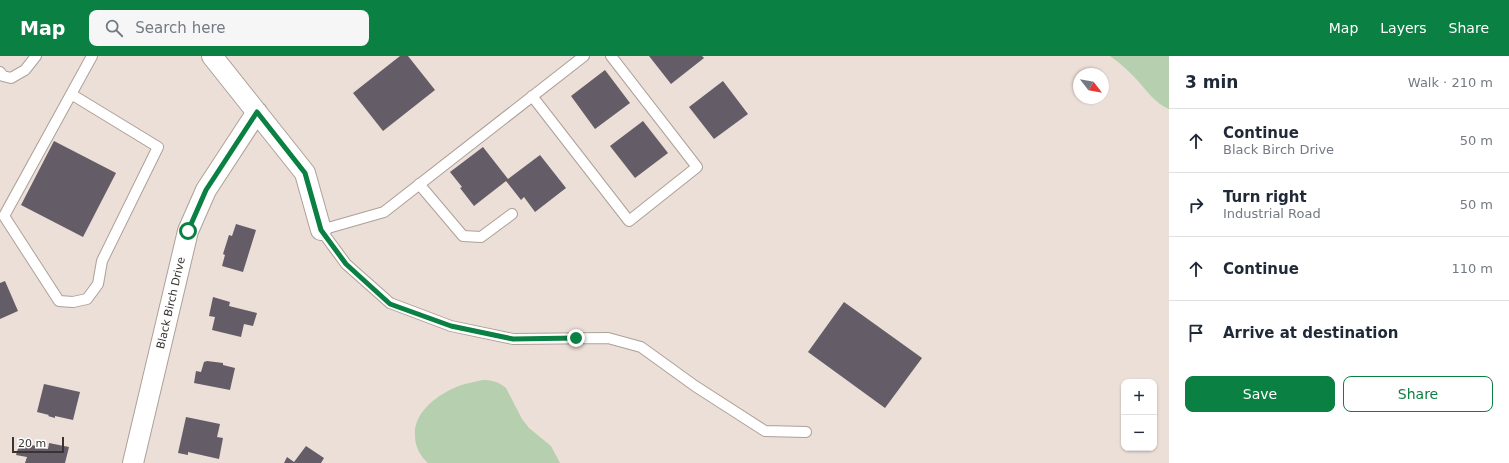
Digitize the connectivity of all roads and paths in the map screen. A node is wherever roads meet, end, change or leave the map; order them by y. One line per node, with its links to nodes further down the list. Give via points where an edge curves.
1 (36, 56): 6 (lane, via 25,70 11,78 2,76)
2 (92, 56): 7 (lane)
3 (212, 56): 9 (street)
4 (584, 56): 8 (lane)
5 (611, 56): 8 (lane, via 697,167 629,221)
6 (0, 72)
7 (71, 94): 7 (lane, via 4,216 59,300 74,302 87,299 98,284 102,261 158,147)
8 (532, 96): 10 (lane)
9 (257, 112): 12 (street, via 305,173); 14 (street, Black Birch Drive, via 206,190 188,231)
10 (419, 184): 11 (lane, via 463,236 481,237); 12 (lane, via 384,212)
11 (512, 214)
12 (321, 230): 13 (lane, via 346,264 390,304 451,326 513,339 608,338 641,347 695,386 765,431)
13 (806, 432)
14 (133, 463)

